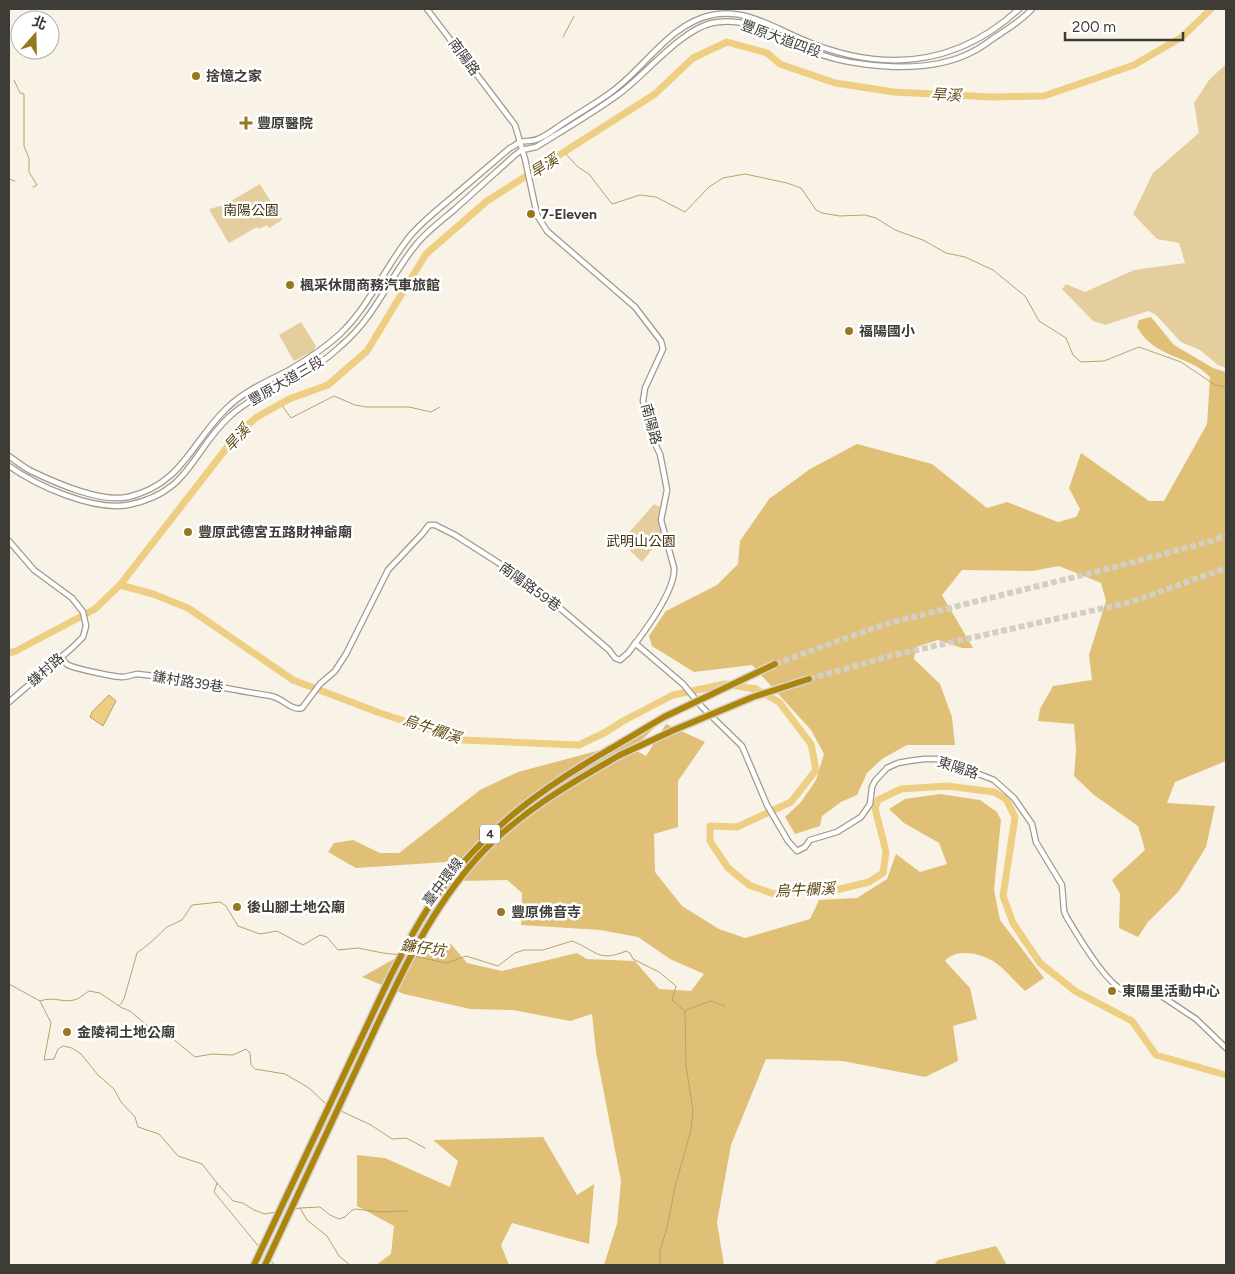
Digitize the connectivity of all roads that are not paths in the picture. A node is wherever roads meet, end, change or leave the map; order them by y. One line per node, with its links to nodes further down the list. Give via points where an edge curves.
1 (427, 9): 4 (street, 南陽路, via 515,125)
2 (1019, 9): 4 (street, 豐原大道四段, via 972,42 952,51 900,60 849,55 803,40 757,18 731,13 711,15 676,33 615,90 537,140)
3 (1032, 9): 5 (street, 豐原大道四段, via 974,52 922,66 847,62 816,53 748,24 733,21 712,23 681,40 620,94 536,147)
4 (520, 142): 5 (street, 南陽路); 6 (street, 豐原大道三段, via 426,219 339,334 300,363 237,399 215,419 184,463 165,481 127,497 100,496 29,471)
5 (522, 150): 7 (street, 豐原大道三段, via 416,244 366,320 346,342 320,363 239,409 218,428 186,473 168,489 128,505 94,504 33,481); 9 (street, 南陽路, via 537,215 547,231 635,307 662,341 663,349 645,388 643,401 667,490 660,520 675,576)
6 (9, 456)
7 (9, 466)
8 (9, 541): 10 (street, 鎌村路, via 34,570 72,598 81,609 86,626 83,637)
9 (635, 643): 13 (street, 南陽路59巷, via 620,660 615,658 533,585 455,535 429,525 388,570 346,654); 15 (street, 東陽路, via 678,678 742,746 767,805 797,851 810,840 837,832 862,817 870,804 875,781 887,768 898,763 941,759 994,780 1014,798 1032,824 1036,842 1062,885 1066,916 1111,981 1126,991 1157,993 1196,1020)
10 (61, 657): 13 (street, 鎌村路39巷, via 66,664 116,676 138,674 187,680 275,696 297,709 302,708); 14 (street, 鎌村路)
11 (776, 664): 17 (highway, 臺中環線 / 4, bridge, via 664,717 559,780 471,852 439,893 402,955)
12 (809, 679): 16 (highway, 臺中環線 / 4, bridge, via 753,697 620,755 572,782 527,814 477,858 444,898 411,956)
13 (312, 694)
14 (9, 702)
15 (1226, 1048)
16 (267, 1260)
17 (254, 1265)

